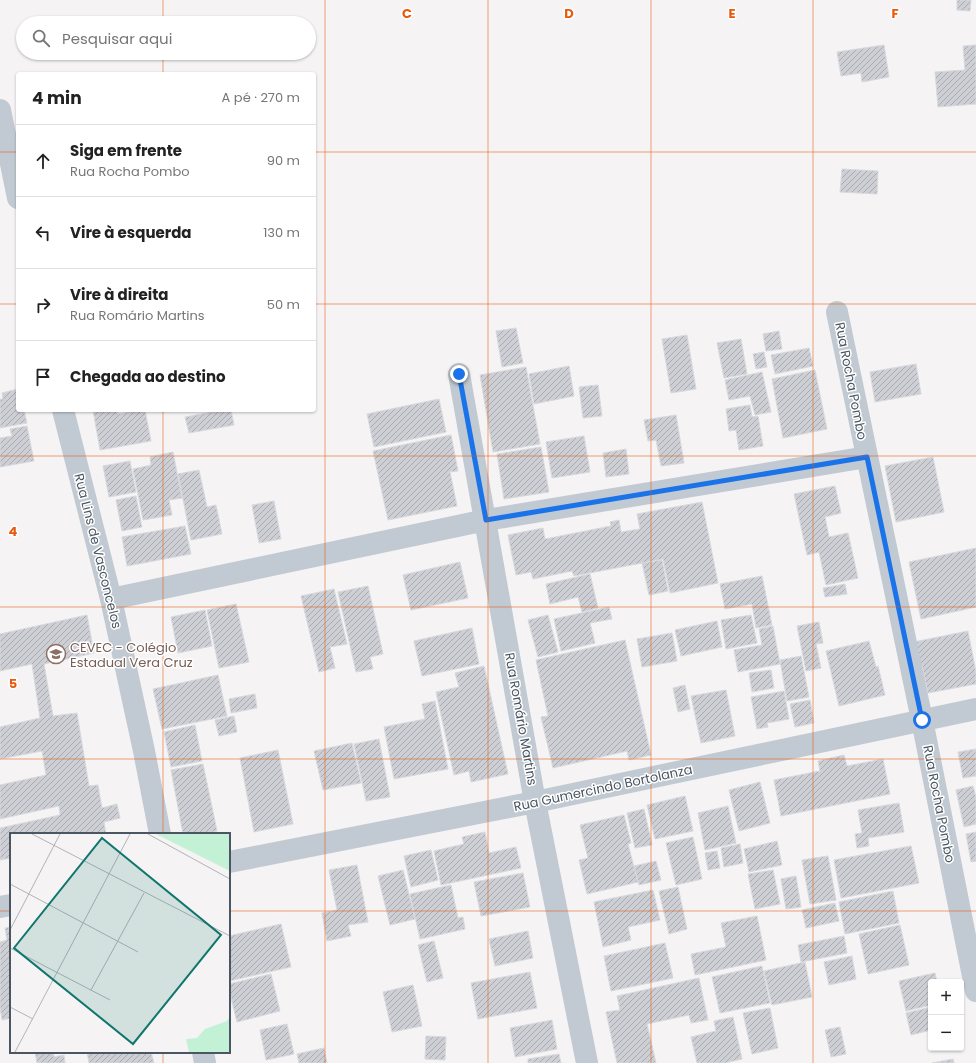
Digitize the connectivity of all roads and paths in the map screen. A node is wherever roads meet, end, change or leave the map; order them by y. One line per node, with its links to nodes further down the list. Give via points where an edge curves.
1 (0, 110): 2 (street)
2 (16, 188)
3 (837, 312): 6 (street, Rua Rocha Pombo)
4 (459, 374): 7 (street, Rua Romário Martins)
5 (64, 412): 8 (street, Rua Lins de Vasconcelos)
6 (867, 457): 7 (street); 10 (street, Rua Rocha Pombo)
7 (486, 520): 8 (street); 11 (street, Rua Romário Martins)
8 (111, 599): 12 (street, Rua Lins de Vasconcelos)
9 (976, 709): 10 (street, Rua Gumercindo Bortolanza)
10 (922, 720): 11 (street, Rua Gumercindo Bortolanza); 16 (street, Rua Rocha Pombo)
11 (535, 802): 13 (street, Rua Gumercindo Bortolanza); 19 (street, Rua Romário Martins)
12 (160, 833)
13 (230, 862)
14 (10, 904): 15 (street)
15 (0, 907)
16 (976, 991)
17 (203, 1053): 18 (street)
18 (205, 1063)
19 (587, 1063)

